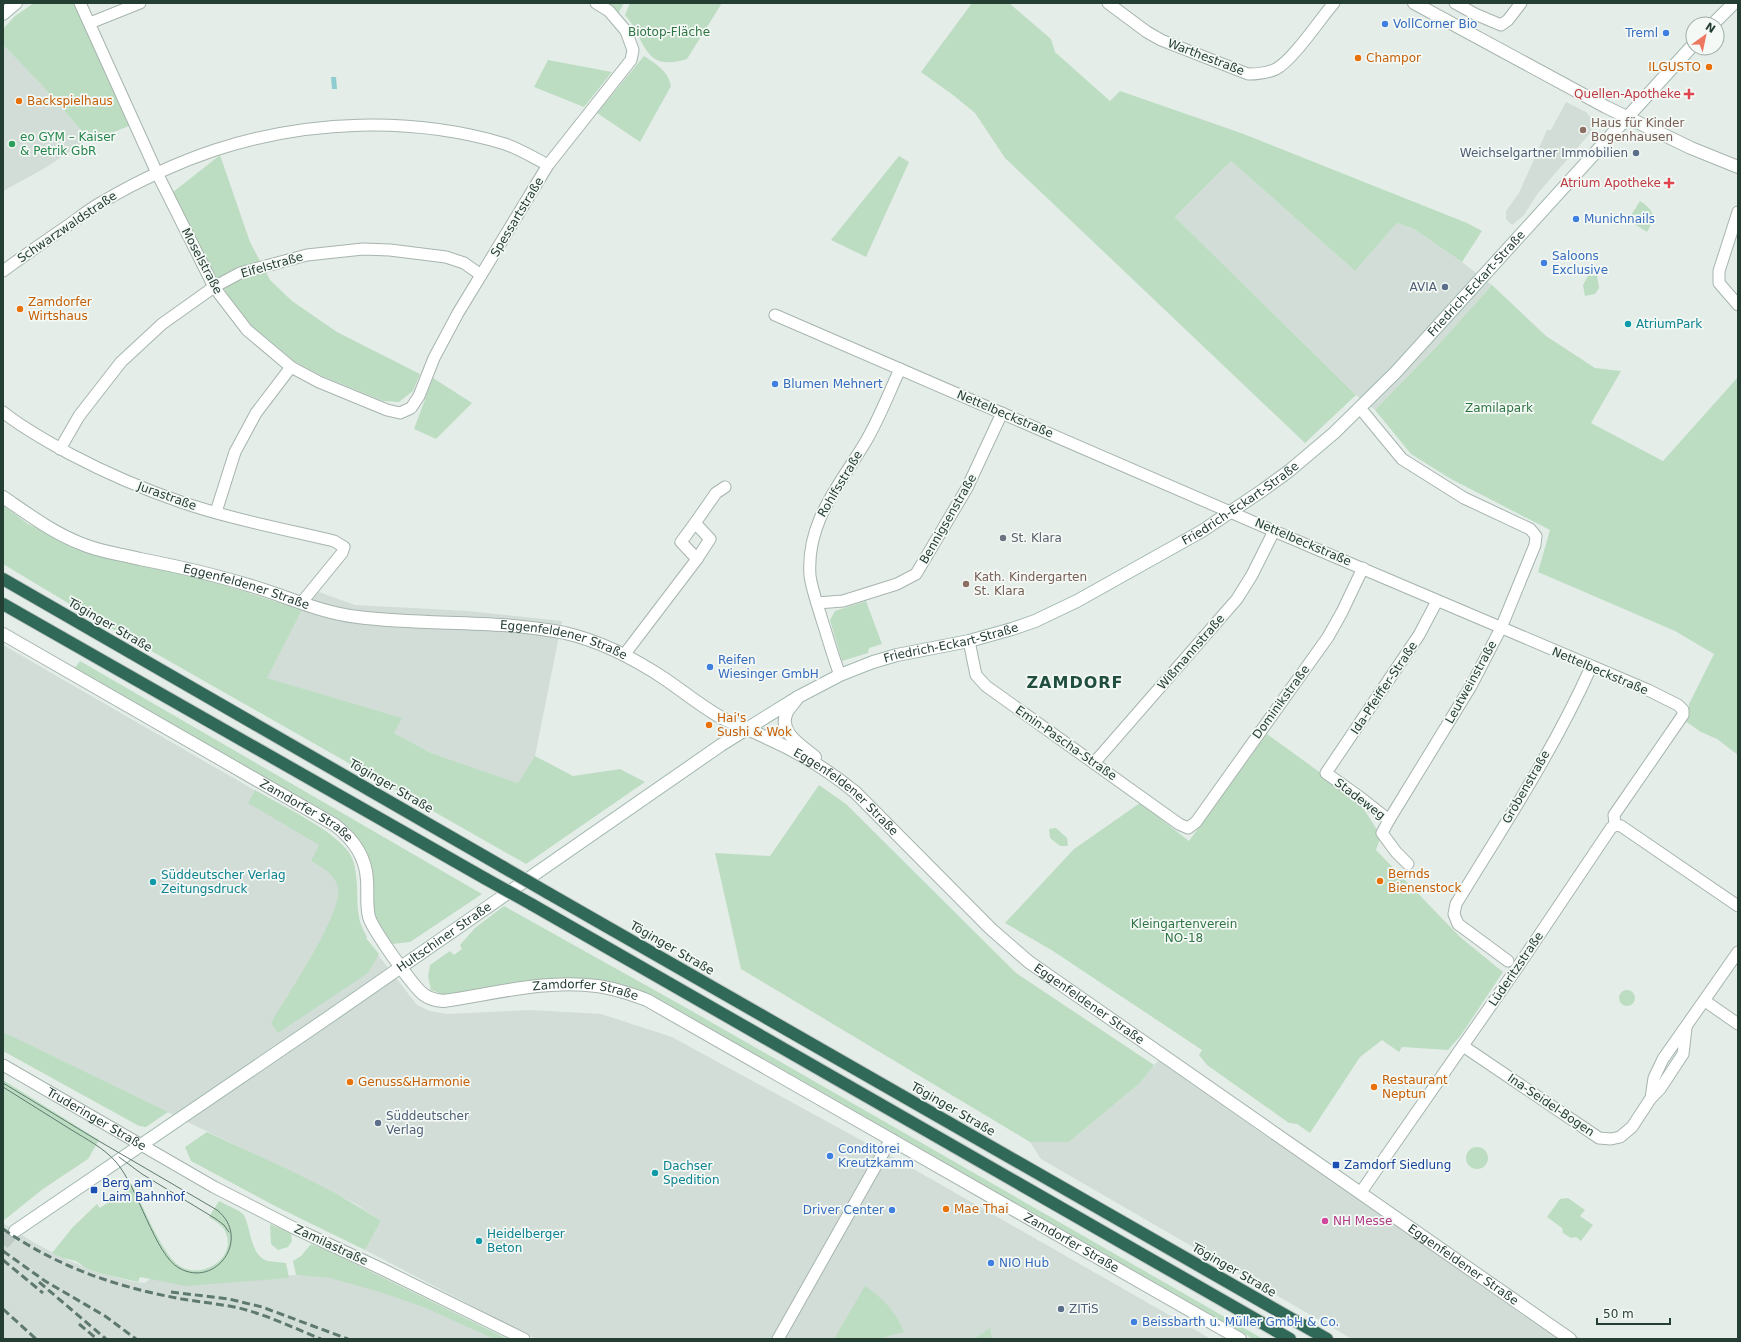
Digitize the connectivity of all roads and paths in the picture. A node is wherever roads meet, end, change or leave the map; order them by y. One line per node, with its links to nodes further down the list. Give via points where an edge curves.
1 (80, 3): 11 (street, Moselstraße)
2 (140, 3): 11 (street)
3 (596, 3): 14 (street, Spessartstraße, via 609,11 626,31 633,50 631,60)
4 (1108, 3): 5 (street, Warthestraße, via 1161,40 1238,71 1260,74 1276,69 1289,57)
5 (1334, 3)
6 (1414, 3): 13 (street)
7 (1455, 3): 8 (street, via 1501,25)
8 (1522, 3)
9 (1734, 3): 10 (street)
10 (1721, 16)
11 (90, 23): 16 (street, Moselstraße)
12 (1685, 54): 13 (street, Friedrich-Eckart-Straße)
13 (1627, 118): 15 (street); 26 (street, Friedrich-Eckart-Straße, via 1431,336)
14 (548, 165): 16 (street, Schwarzwaldstraße, via 506,144 462,134 409,126 360,126 314,128 248,141 214,150); 19 (street, Spessartstraße)
15 (1738, 167)
16 (157, 173): 18 (street, Schwarzwaldstraße, via 101,202); 20 (street, Moselstraße)
17 (1738, 212): 21 (street, via 1719,270 1719,283)
18 (3, 271)
19 (481, 275): 20 (street, Eifelstraße, via 464,263 446,257 363,249 307,255 240,273); 25 (street, Spessartstraße, via 434,358)
20 (214, 287): 23 (street, Moselstraße, via 248,330); 29 (street, Eifelstraße, via 162,324 121,362 80,416)
21 (1738, 305)
22 (774, 314): 24 (street, Nettelbeckstraße)
23 (291, 367): 25 (street, Moselstraße, via 319,382 400,413 411,408); 32 (street, via 256,413 235,452)
24 (900, 369): 28 (street, Nettelbeckstraße); 41 (street, Rohlfsstraße, via 867,439 826,503 817,522 810,577)
25 (419, 396)
26 (1360, 408): 33 (street, Friedrich-Eckart-Straße, via 1297,464); 43 (street, Leutweinstraße, via 1402,459 1464,498 1530,530 1536,536 1535,545)
27 (3, 412): 29 (street, Jurastraße, via 30,432)
28 (1002, 413): 33 (street, Nettelbeckstraße); 41 (street, Bennigsenstraße, via 967,488 916,574 891,586 843,601)
29 (60, 449): 32 (street, Jurastraße, via 135,485)
30 (725, 487): 34 (street, via 716,493)
31 (3, 497): 40 (street, Eggenfeldener Straße, via 47,527 81,544 204,573)
32 (216, 512): 40 (street, Jurastraße, via 334,541 344,547 342,553)
33 (1233, 512): 35 (street, Nettelbeckstraße); 45 (street, Friedrich-Eckart-Straße, via 1035,622)
34 (695, 523): 36 (street, via 710,539); 36 (street, via 681,542)
35 (1274, 531): 37 (street, Nettelbeckstraße); 52 (street, Wißmannstraße, via 1237,599)
36 (697, 559): 46 (street)
37 (1363, 568): 39 (street, Nettelbeckstraße); 57 (street, Dominikstraße, via 1328,637 1196,822)
38 (3, 579): 75 (highway, Töginger Straße, bridge)
39 (1437, 600): 43 (street, Nettelbeckstraße); 53 (street, Ida-Pfeiffer-Straße, via 1419,635)
40 (302, 602): 46 (street, Eggenfeldener Straße, via 356,617 398,621 494,623 549,631 567,634)
41 (817, 603): 48 (street, Rohlfsstraße)
42 (3, 604): 74 (highway, bridge)
43 (1501, 628): 47 (street, Nettelbeckstraße); 55 (street, Leutweinstraße, via 1471,686)
44 (3, 634): 62 (street, Zamdorfer Straße, via 335,824 354,842 364,862 370,919)
45 (969, 641): 48 (street, Friedrich-Eckart-Straße, via 897,655); 52 (street, Emin-Pascha-Straße, via 976,675 986,686)
46 (624, 655): 50 (street, Eggenfeldener Straße, via 722,718)
47 (1591, 667): 51 (street, Nettelbeckstraße, via 1648,690 1683,710 1683,715); 61 (street, Gröbenstraße, via 1580,693 1456,904 1454,914 1458,924)
48 (840, 675): 49 (street, Friedrich-Eckart-Straße)
49 (798, 697): 50 (street, Friedrich-Eckart-Straße); 54 (street, via 787,713 785,727 791,736)
50 (746, 728): 54 (street, Eggenfeldener Straße, via 798,754); 62 (street, Hultschiner Straße)
51 (1663, 742): 56 (street, Lüderitzstraße, via 1614,815)
52 (1094, 763): 57 (street, Emin-Pascha-Straße)
53 (1326, 773): 55 (street, Stadeweg)
54 (834, 776): 69 (street, Eggenfeldener Straße, via 855,792 958,897 1019,954 1100,1013)
55 (1389, 820): 58 (street, Stadeweg, via 1382,833)
56 (1615, 825): 59 (street, via 1621,826); 65 (street, Lüderitzstraße)
57 (1188, 828)
58 (1408, 864)
59 (1738, 906)
60 (1738, 952): 63 (street, Ina-Seidel-Bogen)
61 (1508, 961)
62 (402, 967): 67 (street, Zamdorfer Straße, via 424,995 443,1001 554,984 597,986 634,995 660,1006); 68 (street, Hultschiner Straße)
63 (1705, 1001): 64 (street); 65 (street, Ina-Seidel-Bogen, via 1686,1028 1683,1054 1660,1089 1626,1133 1611,1139 1603,1139 1588,1130)
64 (1738, 1024)
65 (1463, 1046): 69 (street, Lüderitzstraße)
66 (3, 1065): 68 (street, Truderinger Straße)
67 (891, 1139): 72 (street); 73 (street, Zamdorfer Straße)
68 (141, 1144): 70 (street, Truderinger Straße); 71 (street, Zamilastraße, via 207,1183 294,1228)
69 (1361, 1192): 76 (street, Eggenfeldener Straße)
70 (15, 1231)
71 (524, 1339)
72 (778, 1339)
73 (1240, 1339)
74 (1290, 1339)
75 (1327, 1339)
76 (1570, 1339)

